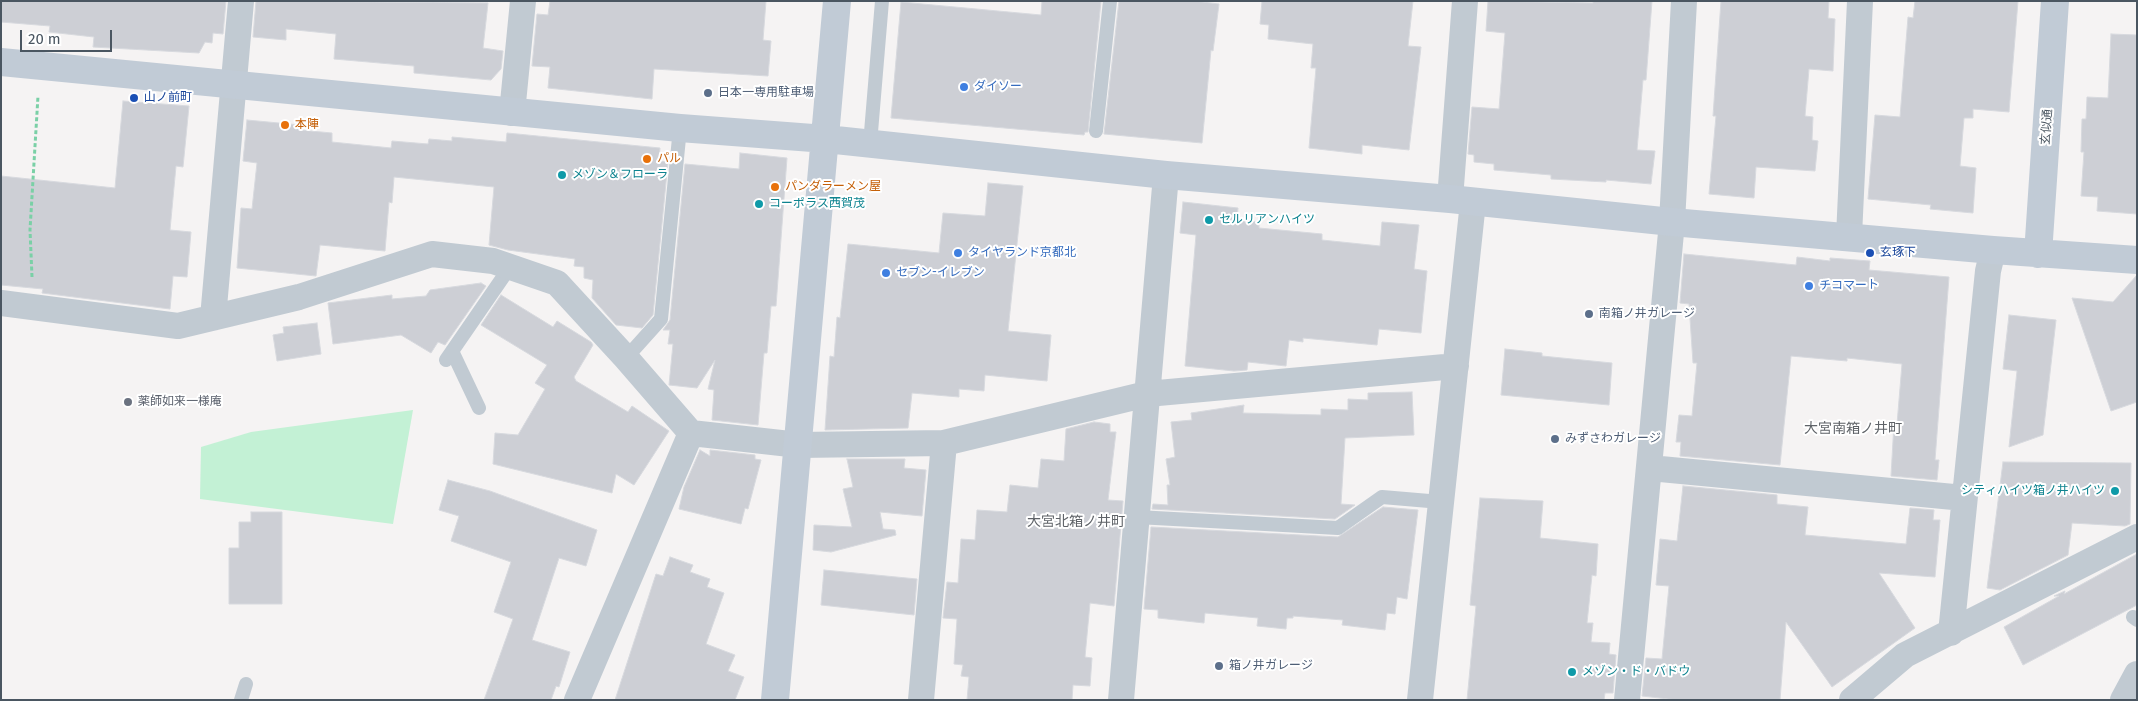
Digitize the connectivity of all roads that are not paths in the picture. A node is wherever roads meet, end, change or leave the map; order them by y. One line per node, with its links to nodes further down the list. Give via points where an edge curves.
1 (241, 1): 11 (street)
2 (523, 1): 12 (street)
3 (837, 1): 15 (street)
4 (882, 1): 16 (lane)
5 (1110, 1): 14 (lane)
6 (1465, 1): 18 (street)
7 (1684, 1): 19 (street)
8 (1860, 1): 20 (street)
9 (2055, 1): 22 (street, 玄似通)
10 (1, 62): 11 (street)
11 (233, 84): 12 (street); 26 (street)
12 (512, 112): 13 (street)
13 (680, 128): 15 (street); 27 (lane, via 661,318)
14 (1096, 131)
15 (826, 139): 16 (street); 33 (street)
16 (870, 144): 17 (street)
17 (1166, 175): 18 (street); 29 (street)
18 (1461, 200): 19 (street); 28 (street)
19 (1672, 222): 20 (street); 34 (street)
20 (1849, 236): 21 (street)
21 (1993, 250): 22 (street); 35 (street, via 1988,270)
22 (2038, 254): 23 (street)
23 (2137, 260)
24 (510, 267): 26 (street, via 493,261 432,254 299,297); 27 (street, via 557,284); 30 (lane, via 449,356)
25 (1, 303): 26 (street, via 178,326)
26 (213, 318)
27 (626, 358): 31 (street)
28 (1456, 366): 29 (street); 36 (street)
29 (1147, 394): 32 (street); 37 (street)
30 (479, 408)
31 (691, 433): 33 (street); 43 (street)
32 (944, 444): 33 (street); 45 (street)
33 (799, 445): 44 (street)
34 (1650, 468): 35 (street); 48 (street)
35 (1964, 498): 39 (street)
36 (1441, 502): 37 (lane, via 1382,497 1338,528); 47 (street)
37 (1137, 518): 46 (street)
38 (2137, 537): 39 (street)
39 (1951, 633): 49 (street, via 1905,655)
40 (2137, 674): 50 (street)
41 (246, 684): 42 (lane)
42 (240, 700)
43 (577, 700)
44 (775, 700)
45 (921, 700)
46 (1121, 700)
47 (1420, 700)
48 (1627, 700)
49 (1852, 700)
50 (2123, 700)

